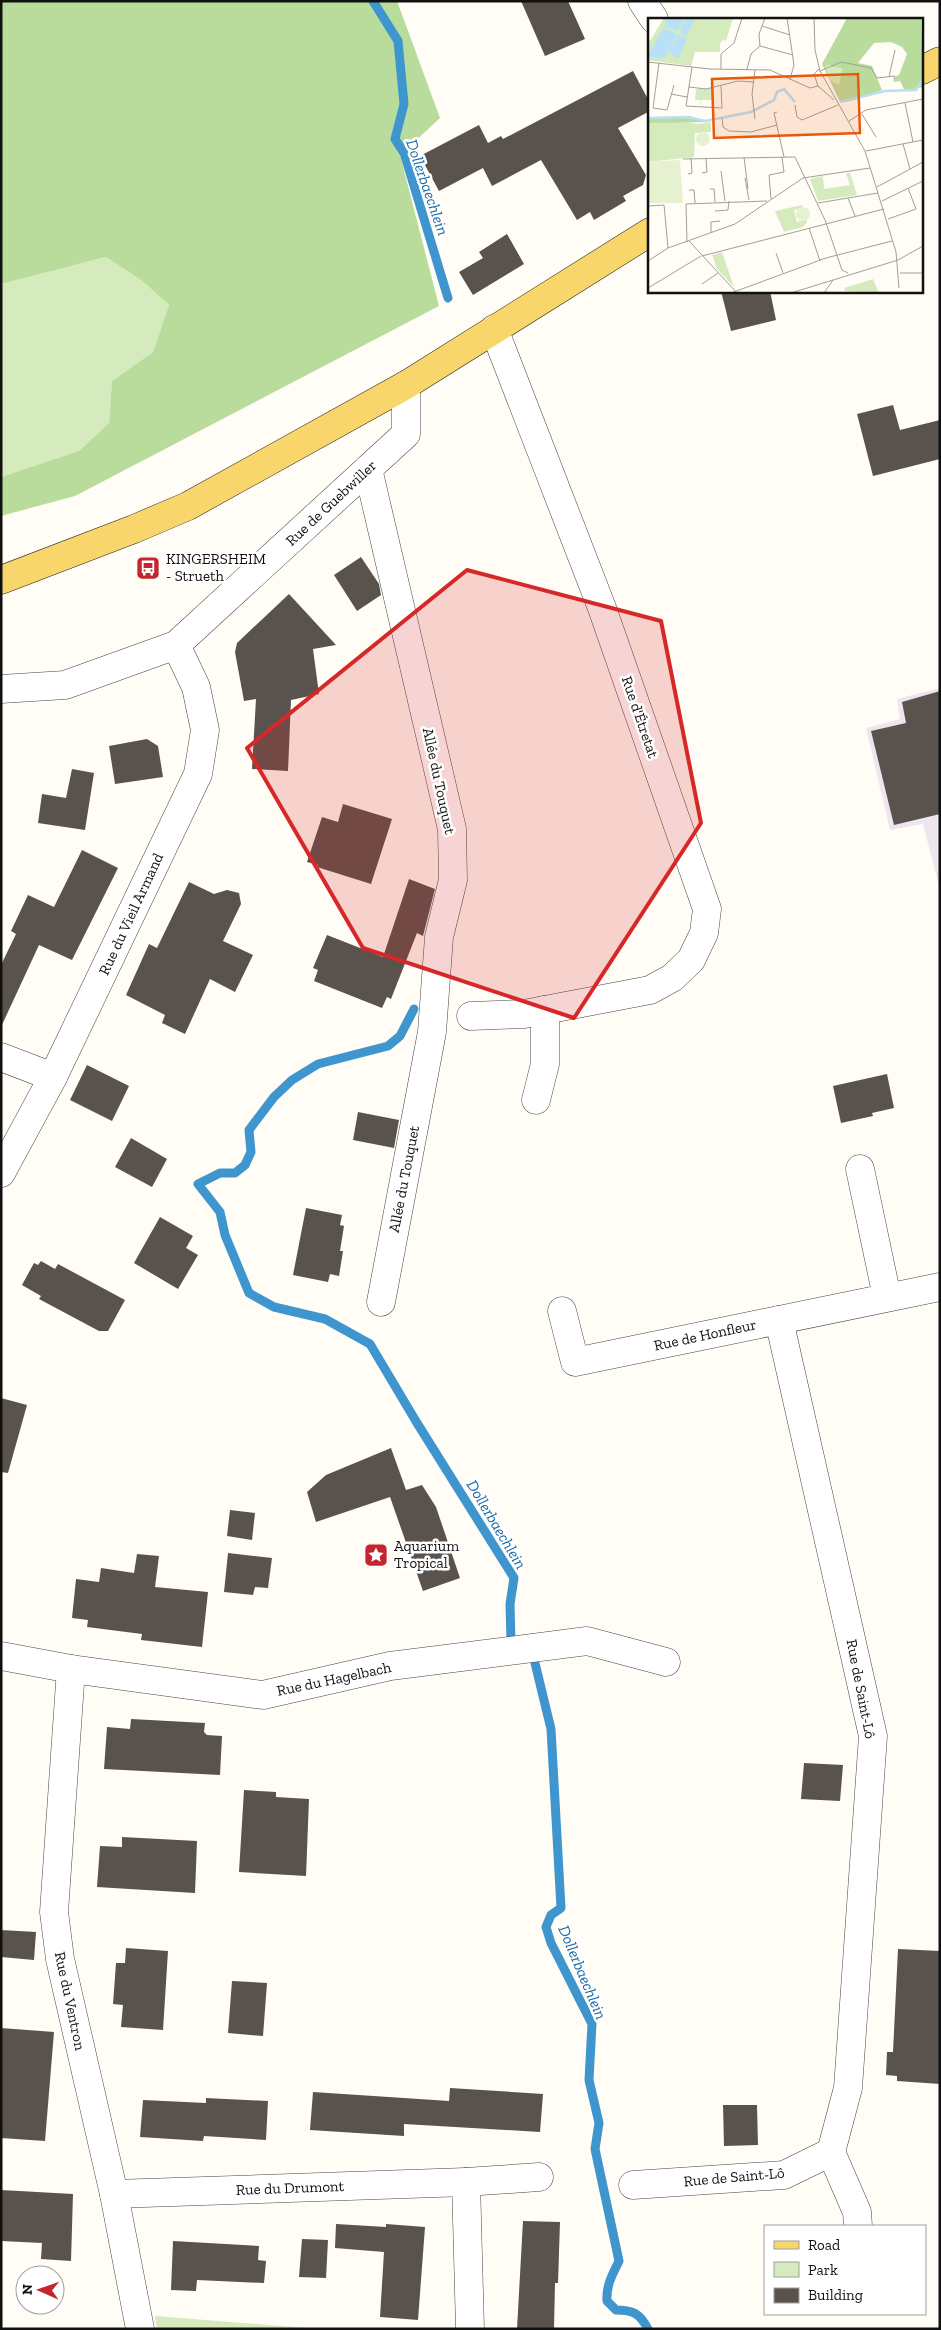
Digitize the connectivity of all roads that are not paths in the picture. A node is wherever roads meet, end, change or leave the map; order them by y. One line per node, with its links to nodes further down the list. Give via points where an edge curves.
1 (642, 1): 2 (street)
2 (653, 18)
3 (940, 61): 4 (main road)
4 (924, 69)
5 (648, 233): 6 (main road)
6 (494, 329): 7 (main road); 12 (street, Rue d'Étretat, via 602,608 707,909 704,934 691,960 672,978 650,990)
7 (406, 385): 8 (street, Rue de Guebwiller, via 406,434); 9 (main road, via 188,506)
8 (368, 469): 10 (street, Rue de Guebwiller); 21 (street, Allée du Touquet, via 452,829 454,860 453,880 439,937 432,1032)
9 (1, 580)
10 (176, 644): 11 (street, Rue de Guebwiller, via 65,685); 15 (street, Rue du Vieil Armand, via 196,687 205,730 198,774)
11 (1, 689)
12 (546, 1010): 13 (street, Rue d'Étretat); 16 (street, via 545,1064)
13 (471, 1016)
14 (1, 1057): 15 (street)
15 (53, 1078): 18 (street, Rue du Vieil Armand)
16 (536, 1100)
17 (860, 1169): 20 (street)
18 (1, 1173)
19 (940, 1286): 20 (street, Rue de Honfleur)
20 (887, 1297): 23 (street, Rue de Honfleur)
21 (381, 1302)
22 (562, 1311): 23 (street, Rue de Honfleur, via 575,1362)
23 (779, 1320): 27 (street, Rue de Saint-Lô, via 872,1736 848,2088)
24 (1, 1656): 26 (street, Rue du Hagelbach)
25 (666, 1662): 26 (street, Rue du Hagelbach, via 588,1641 390,1666 264,1695)
26 (71, 1669): 31 (street, Rue du Ventron, via 54,1912 60,1959)
27 (831, 2152): 30 (street, Rue de Saint-Lô, via 784,2175); 32 (street, via 857,2212)
28 (539, 2177): 29 (street, Rue du Drumont)
29 (466, 2182): 31 (street, Rue du Drumont); 34 (street)
30 (634, 2185)
31 (114, 2194): 33 (street, Rue du Ventron)
32 (858, 2225)
33 (140, 2329)
34 (470, 2329)

